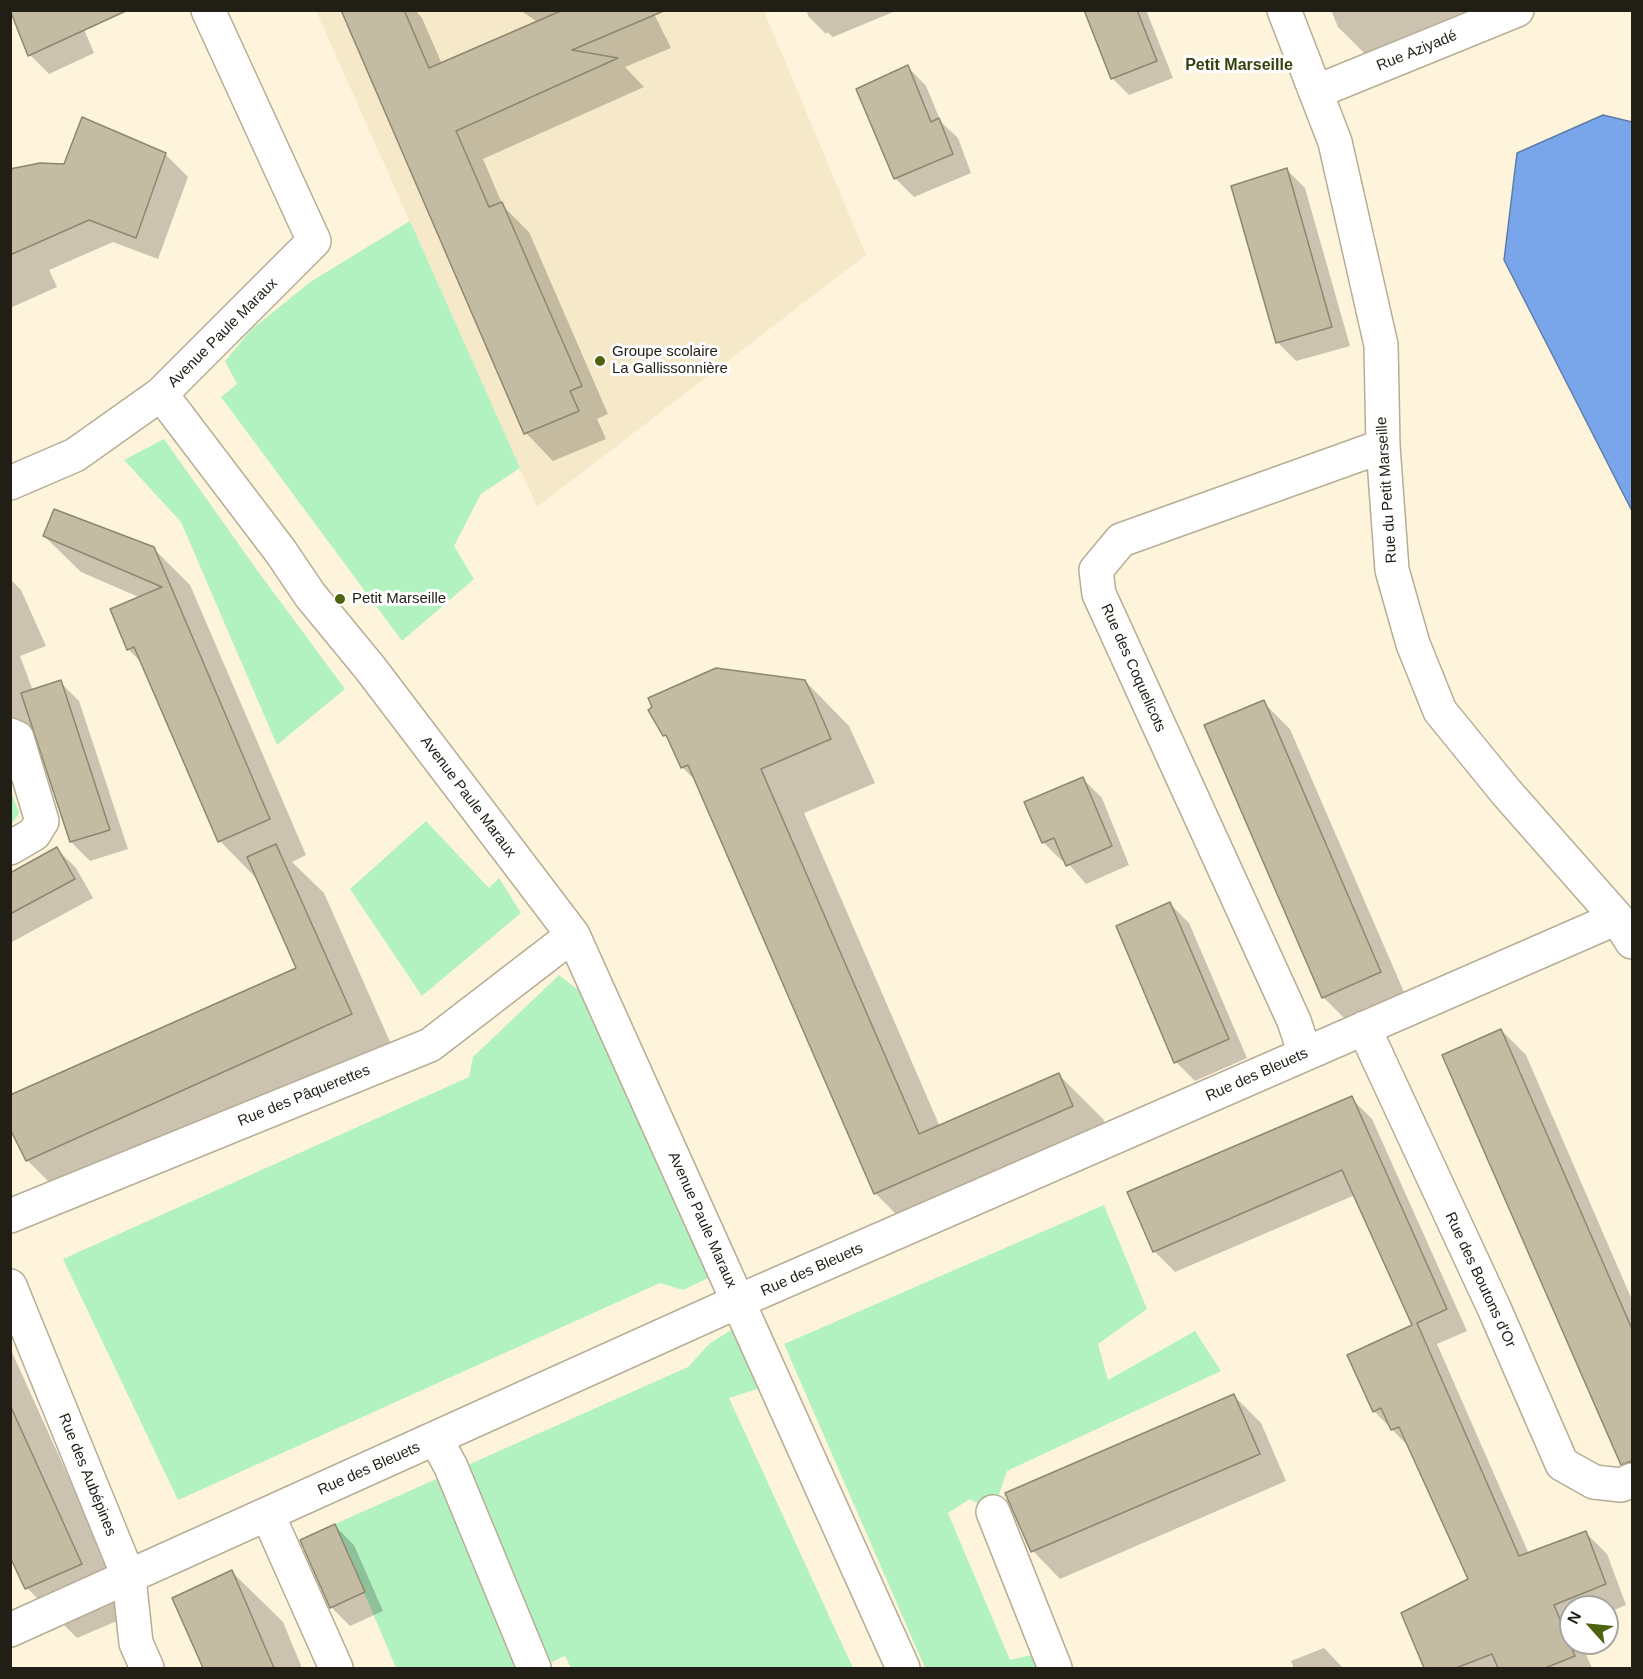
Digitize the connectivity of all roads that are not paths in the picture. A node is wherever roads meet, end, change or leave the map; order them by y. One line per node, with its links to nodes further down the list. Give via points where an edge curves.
1 (208, 10): 5 (street, Avenue Paule Maraux, via 314,241)
2 (1284, 10): 4 (street, Rue du Petit Marseille)
3 (1517, 10): 4 (street, Rue Aziyadé)
4 (1317, 91): 6 (street, Rue du Petit Marseille, via 1335,142 1381,345)
5 (161, 394): 7 (street, via 75,456); 11 (street, Avenue Paule Maraux, via 310,595)
6 (1383, 446): 10 (street, Rue du Petit Marseille, via 1392,570 1413,644 1440,711); 13 (street, Rue des Coquelicots, via 1121,540 1096,570 1099,594)
7 (10, 483)
8 (10, 735): 9 (street, via 17,738 42,821 34,834)
9 (10, 848)
10 (1624, 930): 12 (street, Rue des Bleuets)
11 (573, 935): 14 (street, Rue des Pâquerettes, via 430,1045); 16 (street, Avenue Paule Maraux)
12 (1364, 1028): 13 (street, Rue des Bleuets); 18 (street, Rue des Boutons d'Or, via 1562,1464 1594,1482 1621,1485)
13 (1305, 1054): 16 (street, Rue des Bleuets)
14 (10, 1215)
15 (10, 1286): 21 (street, Rue des Aubépines)
16 (739, 1301): 17 (street, Rue des Bleuets); 26 (street, Avenue Paule Maraux)
17 (436, 1439): 20 (street, Rue des Bleuets); 25 (street)
18 (1632, 1480)
19 (993, 1512): 27 (street)
20 (268, 1515): 21 (street, Rue des Bleuets); 24 (street)
21 (129, 1578): 22 (street, Rue des Bleuets); 23 (street, Rue des Aubépines, via 136,1643)
22 (10, 1630)
23 (147, 1668)
24 (336, 1668)
25 (534, 1668)
26 (903, 1668)
27 (1055, 1668)

